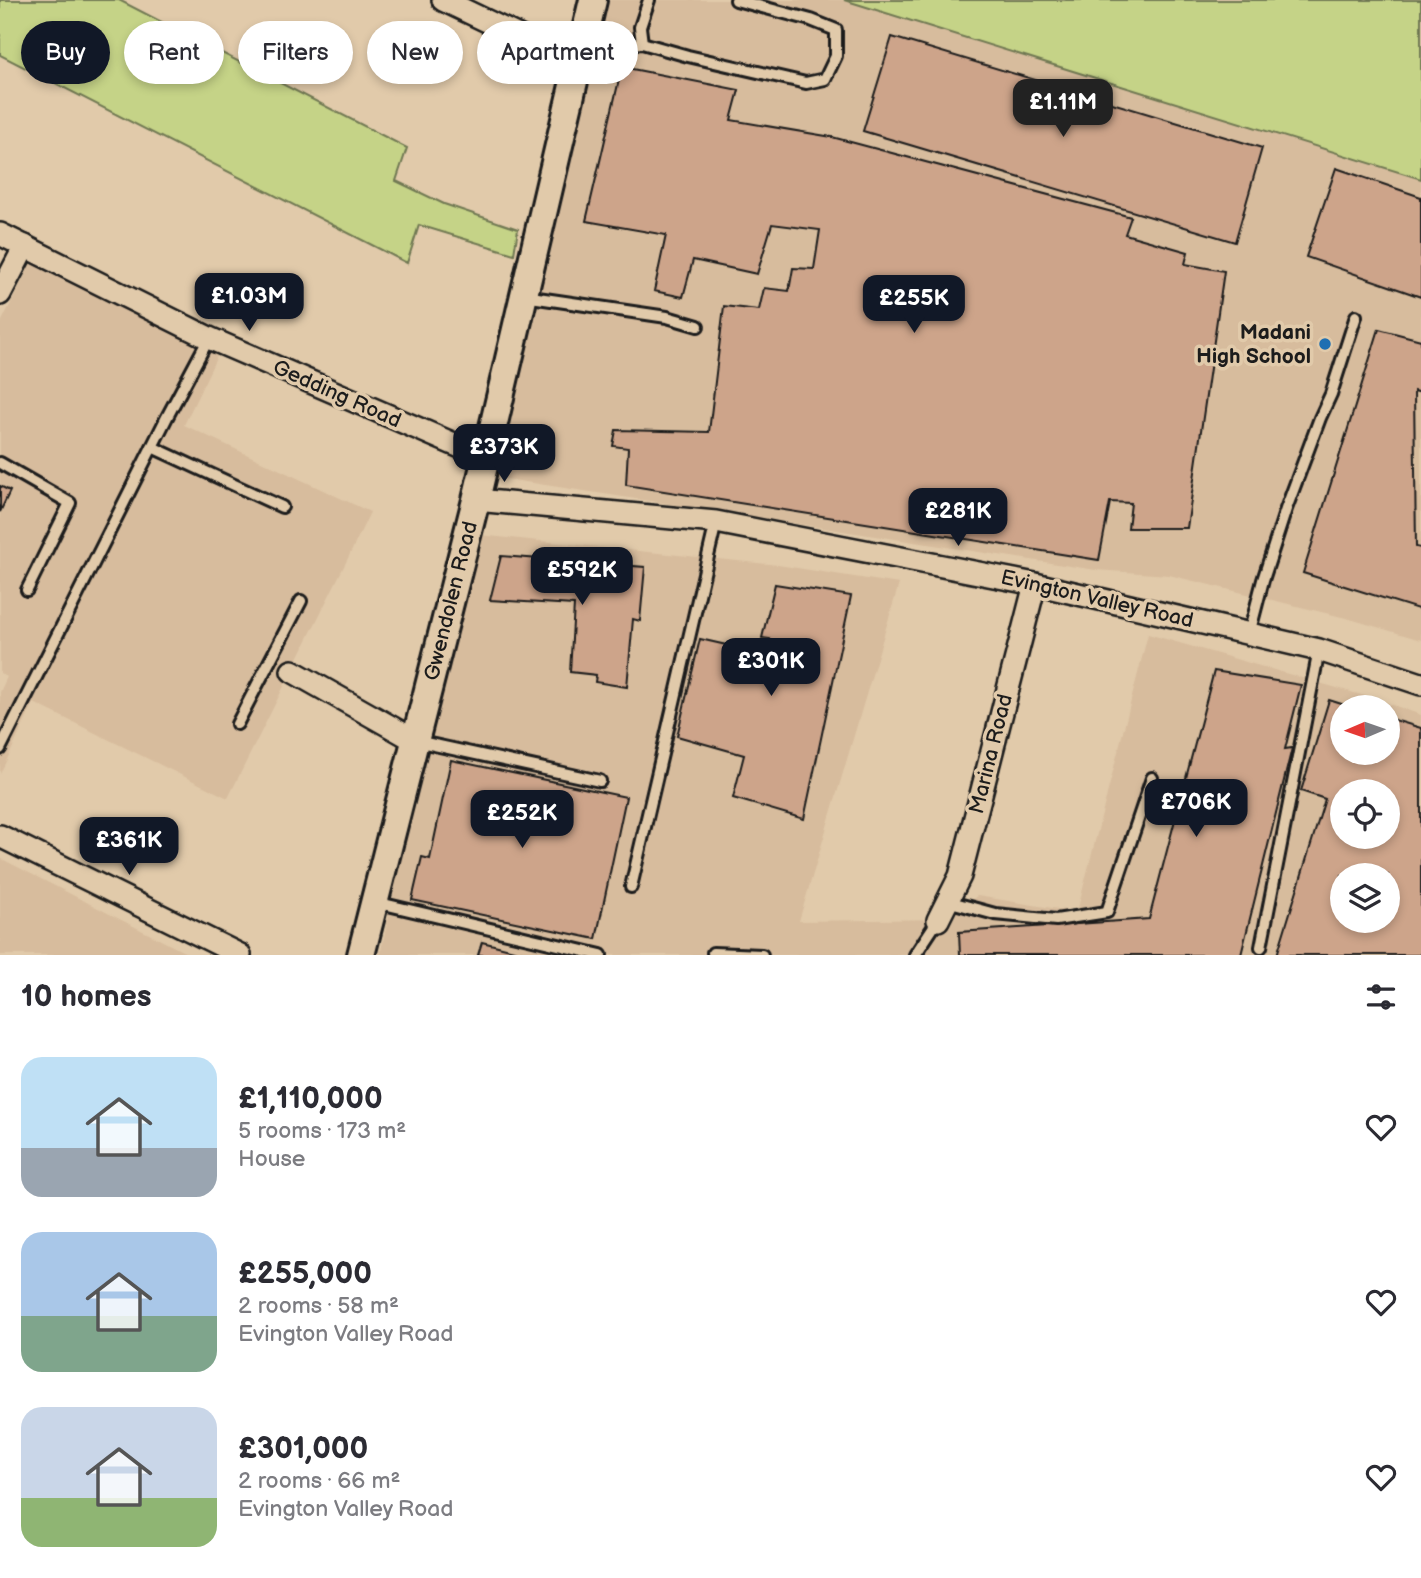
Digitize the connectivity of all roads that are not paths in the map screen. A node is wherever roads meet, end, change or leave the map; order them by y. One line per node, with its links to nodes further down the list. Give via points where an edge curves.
1 (443, 0): 5 (street)
2 (593, 0): 6 (street, Gwendolen Road)
3 (649, 0): 8 (lane, via 640,27)
4 (736, 0): 8 (lane, via 836,30 836,56 825,79 806,83)
5 (487, 21)
6 (588, 21)
7 (638, 43): 8 (lane)
8 (642, 43)
9 (572, 84): 13 (street, Gwendolen Road)
10 (0, 234): 11 (street, Gedding Road)
11 (24, 246): 12 (street); 16 (street, Gedding Road)
12 (0, 294)
13 (524, 296): 15 (lane, via 667,317); 18 (street, Gwendolen Road)
14 (1356, 316): 26 (lane, via 1286,509)
15 (698, 326)
16 (209, 338): 17 (lane); 18 (street, Gedding Road)
17 (152, 447): 21 (lane); 33 (lane)
18 (486, 458): 20 (street, Gwendolen Road)
19 (0, 463): 24 (lane, via 70,503)
20 (476, 500): 22 (street, Evington Valley Road); 32 (street, Gwendolen Road)
21 (282, 507)
22 (716, 522): 23 (street, Evington Valley Road); 37 (lane)
23 (1035, 584): 26 (street, Evington Valley Road); 39 (street, Marina Road, via 960,876)
24 (27, 590)
25 (301, 601): 28 (lane)
26 (1250, 634): 27 (street, Evington Valley Road)
27 (1320, 650): 30 (street, Evington Valley Road); 40 (lane)
28 (270, 660): 29 (lane); 31 (lane)
29 (292, 671): 32 (street)
30 (1421, 684)
31 (237, 724)
32 (416, 741): 35 (lane); 38 (street, Gwendolen Road)
33 (0, 749)
34 (1152, 778): 39 (lane, via 1107,912 1056,920)
35 (600, 781)
36 (0, 836): 42 (street)
37 (631, 887)
38 (374, 902): 43 (street, Gwendolen Road); 44 (lane)
39 (943, 910): 46 (lane)
40 (1261, 947)
41 (713, 953): 45 (lane)
42 (240, 955)
43 (361, 955)
44 (601, 955)
45 (762, 955)
46 (915, 955)

